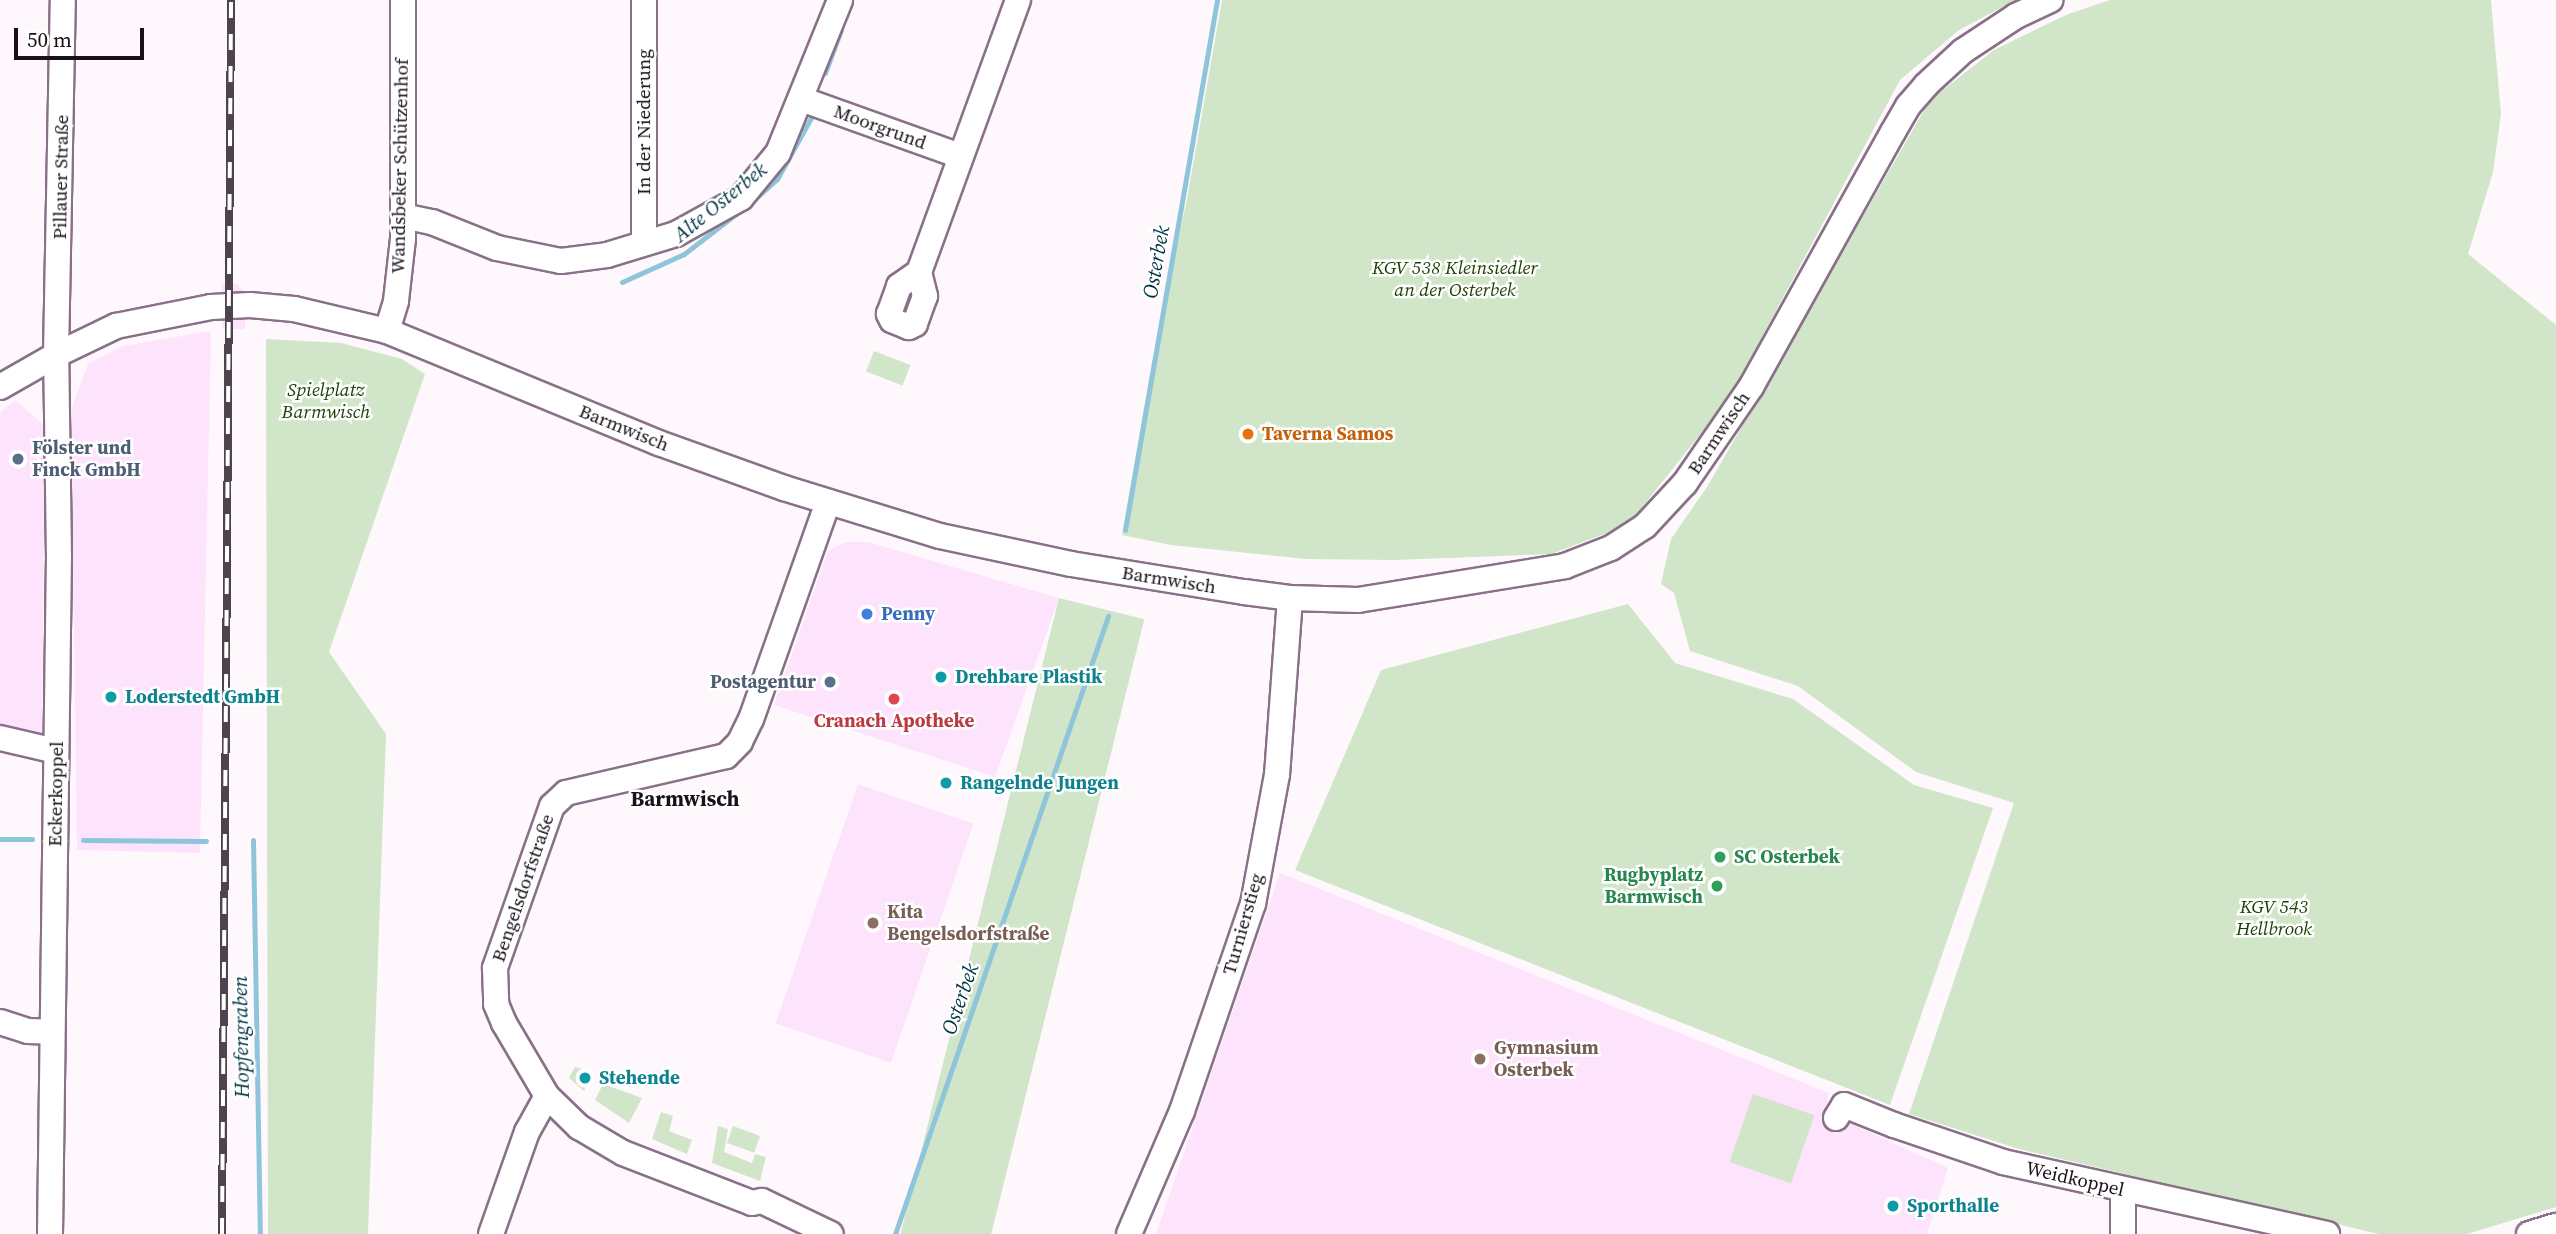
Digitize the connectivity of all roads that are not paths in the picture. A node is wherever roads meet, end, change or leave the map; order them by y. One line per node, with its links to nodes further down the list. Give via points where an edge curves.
1 (63, 0): 13 (street, Pillauer Straße)
2 (402, 0): 9 (street, Wandsbeker Schützenhof)
3 (644, 0): 10 (street, In der Niederung)
4 (840, 0): 7 (street)
5 (1018, 0): 8 (street)
6 (2050, 0): 16 (street, Barmwisch, via 1963,51 1908,106 1751,387 1685,483 1645,526 1611,548 1565,566 1372,598)
7 (801, 99): 8 (street, Moorgrund); 10 (street, via 778,153 741,198 676,234)
8 (960, 156): 11 (street)
9 (403, 216): 10 (street, via 432,222 497,248 561,261 607,255); 12 (street, Wandsbeker Schützenhof, via 396,301)
10 (644, 243)
11 (919, 272)
12 (387, 331): 13 (street, Barmwisch, via 294,309 211,307 116,326); 15 (street, Barmwisch, via 697,457)
13 (55, 355): 14 (street, Barmwisch); 18 (street, Eckerkoppel)
14 (0, 387)
15 (828, 502): 16 (street, Barmwisch, via 940,536 1071,564); 21 (street, Bengelsdorfstraße, via 740,742 726,756 566,793 552,806 495,968 496,1004)
16 (1290, 598): 28 (street, Turnierstieg, via 1277,775 1254,904 1182,1111)
17 (0, 738): 18 (street)
18 (57, 751): 20 (street, Eckerkoppel)
19 (0, 1022): 20 (street, via 28,1031)
20 (52, 1032): 25 (street, Eckerkoppel)
21 (547, 1096): 26 (street, via 527,1132); 27 (street, Bengelsdorfstraße, via 579,1127 623,1153 752,1203 762,1201)
22 (1836, 1118): 23 (street, Weidkoppel, via 1844,1105 2003,1162)
23 (2123, 1191): 29 (street); 30 (street, Weidkoppel)
24 (2556, 1226): 31 (street)
25 (50, 1234)
26 (491, 1234)
27 (831, 1234)
28 (1129, 1234)
29 (2123, 1234)
30 (2327, 1234)
31 (2529, 1234)

